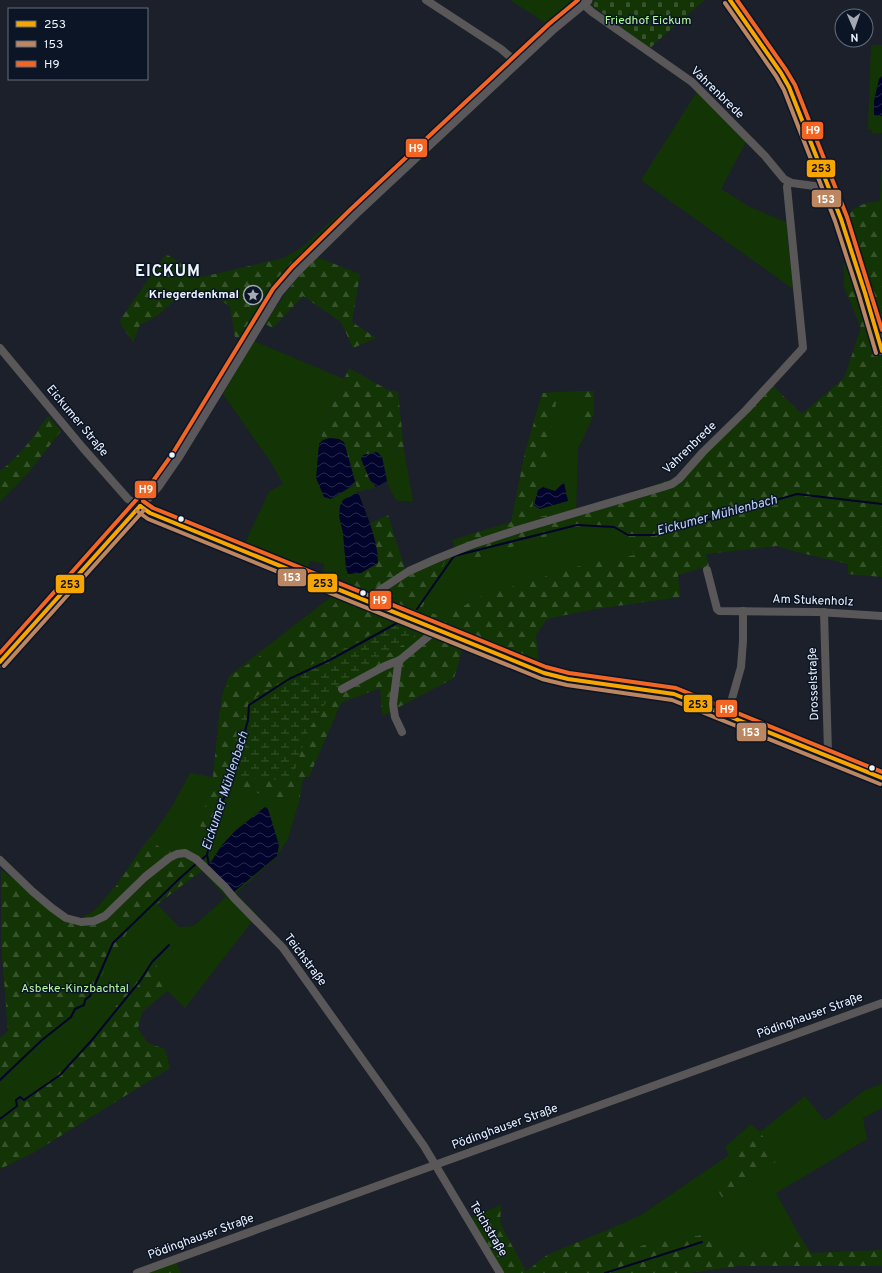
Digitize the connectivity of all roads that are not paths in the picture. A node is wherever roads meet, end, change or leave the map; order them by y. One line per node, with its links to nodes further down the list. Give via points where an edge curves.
1 (426, 0): 4 (street, via 501,49)
2 (730, 0): 6 (street, via 786,80)
3 (584, 2): 4 (main road); 5 (street, Vahrenbrede, via 592,12 692,82)
4 (516, 62): 9 (main road, via 355,213 278,292 178,456)
5 (788, 182): 6 (street); 11 (street, Vahrenbrede, via 803,348 679,479 663,487 471,545 409,571)
6 (828, 186): 8 (street, via 859,273)
7 (0, 348): 9 (street, Eickumer Straße, via 128,499)
8 (882, 351)
9 (140, 506): 11 (street, Eickumer Straße); 17 (main road)
10 (707, 570): 12 (street, Am Stukenholz, via 717,608 720,611)
11 (367, 601): 15 (street, Eickumer Straße)
12 (743, 611): 13 (street, Am Stukenholz); 19 (street, via 741,667)
13 (824, 612): 14 (street, Am Stukenholz); 21 (street, Drosselstraße)
14 (882, 616)
15 (436, 630): 16 (street); 19 (street, Eickumer Straße, via 555,676 668,693)
16 (400, 660): 18 (street); 20 (street, via 393,704 395,717)
17 (0, 662)
18 (342, 689)
19 (727, 716): 21 (street, Eickumer Straße)
20 (402, 732)
21 (827, 756): 22 (street, Eickumer Straße)
22 (882, 778)
23 (0, 860): 25 (street, Teichstraße, via 52,908 66,918 81,922 94,921 105,916 169,858 185,853 194,858 283,948)
24 (882, 1003): 25 (street, Pödinghauser Straße)
25 (436, 1165): 26 (street, Pödinghauser Straße); 27 (street, Teichstraße)
26 (137, 1273)
27 (500, 1273)

